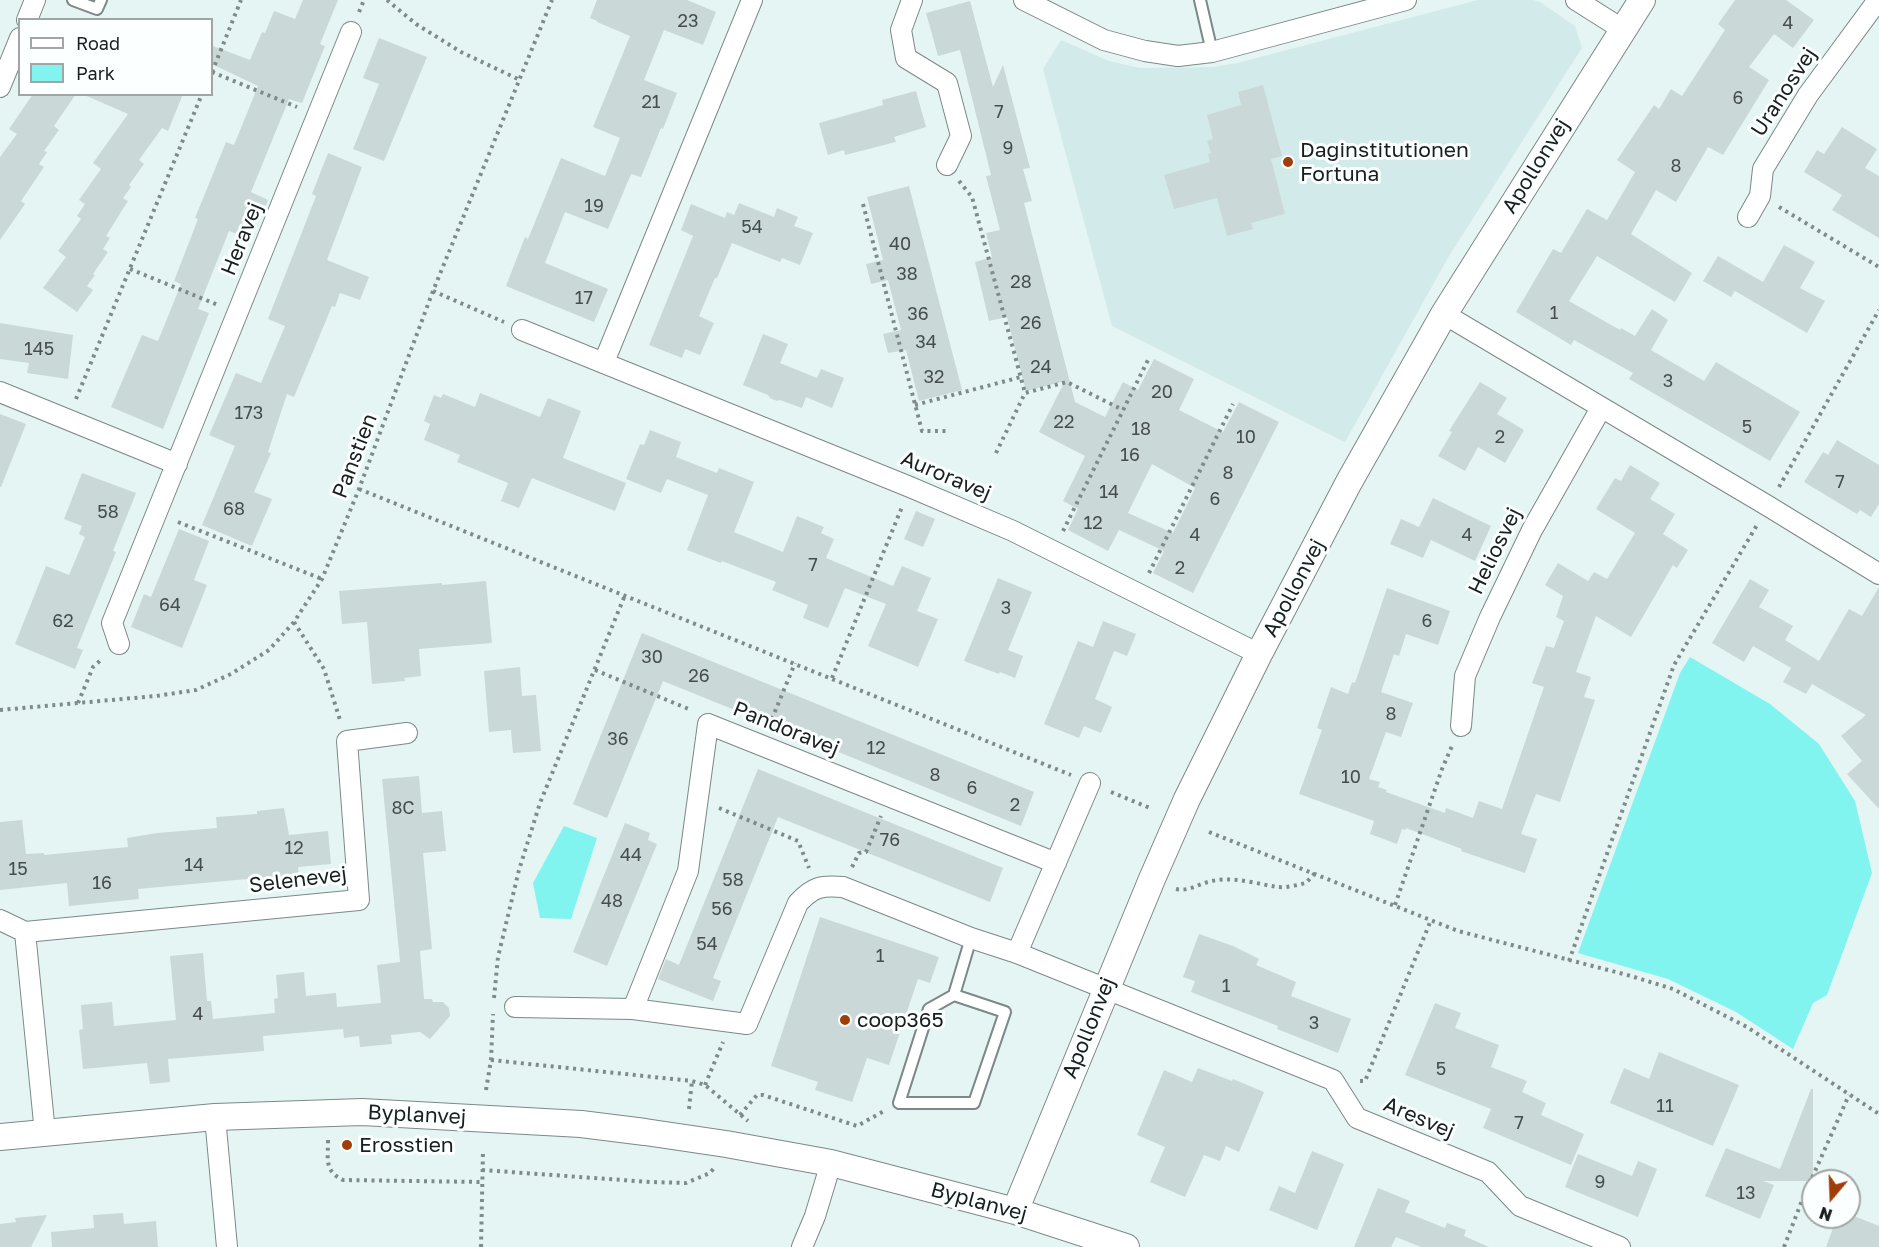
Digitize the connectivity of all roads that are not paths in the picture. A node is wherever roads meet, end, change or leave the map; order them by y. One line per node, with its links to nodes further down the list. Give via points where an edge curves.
1 (35, 0): 12 (street)
2 (73, 0): 3 (lane, via 97,9)
3 (101, 0)
4 (752, 0): 22 (street)
5 (912, 0): 18 (street, via 901,30 906,58 947,83 961,136)
6 (1024, 0): 16 (street, via 1124,46 1178,56)
7 (1200, 0): 16 (lane)
8 (1406, 0): 16 (street)
9 (1576, 0): 13 (street)
10 (1642, 0): 13 (street, Apollonvej)
11 (1878, 0): 19 (street, Uranosvej, via 1808,95 1768,159 1760,196)
12 (28, 18)
13 (1622, 29): 20 (street, Apollonvej)
14 (351, 32): 25 (street, Heravej)
15 (18, 43): 17 (street)
16 (1212, 52)
17 (0, 87)
18 (947, 165)
19 (1748, 217)
20 (1444, 314): 24 (street); 28 (street, Apollonvej, via 1349,482)
21 (522, 330): 22 (street, Auroravej)
22 (604, 363): 28 (street, Auroravej, via 1054,550)
23 (0, 392): 25 (street)
24 (1601, 408): 26 (street); 29 (street, Heliosvej, via 1532,530 1490,617 1465,676)
25 (177, 464): 27 (street, Heravej, via 112,623)
26 (1879, 574)
27 (119, 644)
28 (1259, 654): 37 (street, Apollonvej, via 1187,799)
29 (1461, 726)
30 (407, 733): 34 (street, Selenevej, via 347,741 359,900)
31 (1090, 783): 32 (street)
32 (1056, 863): 36 (street); 40 (street, Pandoravej, via 708,724 688,871)
33 (0, 920): 34 (street)
34 (25, 932): 42 (street)
35 (971, 938): 36 (street); 38 (lane); 40 (street, via 843,887 826,885 809,892 798,903 747,1024)
36 (1017, 953): 37 (street)
37 (1105, 988): 45 (street, Apollonvej); 49 (street, Aresvej, via 1333,1080 1357,1118 1488,1172 1520,1206)
38 (954, 995): 38 (lane, via 1005,1012 974,1103 899,1103 929,1009)
39 (515, 1007): 40 (street)
40 (633, 1009)
41 (215, 1117): 42 (street, Byplanvej); 44 (street, Byplanvej, via 362,1112 581,1124); 46 (street)
42 (45, 1133): 43 (street, Byplanvej)
43 (0, 1137)
44 (831, 1163): 45 (street, Byplanvej); 47 (street)
45 (1015, 1211): 48 (street, Byplanvej)
46 (227, 1247)
47 (802, 1247)
48 (1126, 1247)
49 (1620, 1247)

